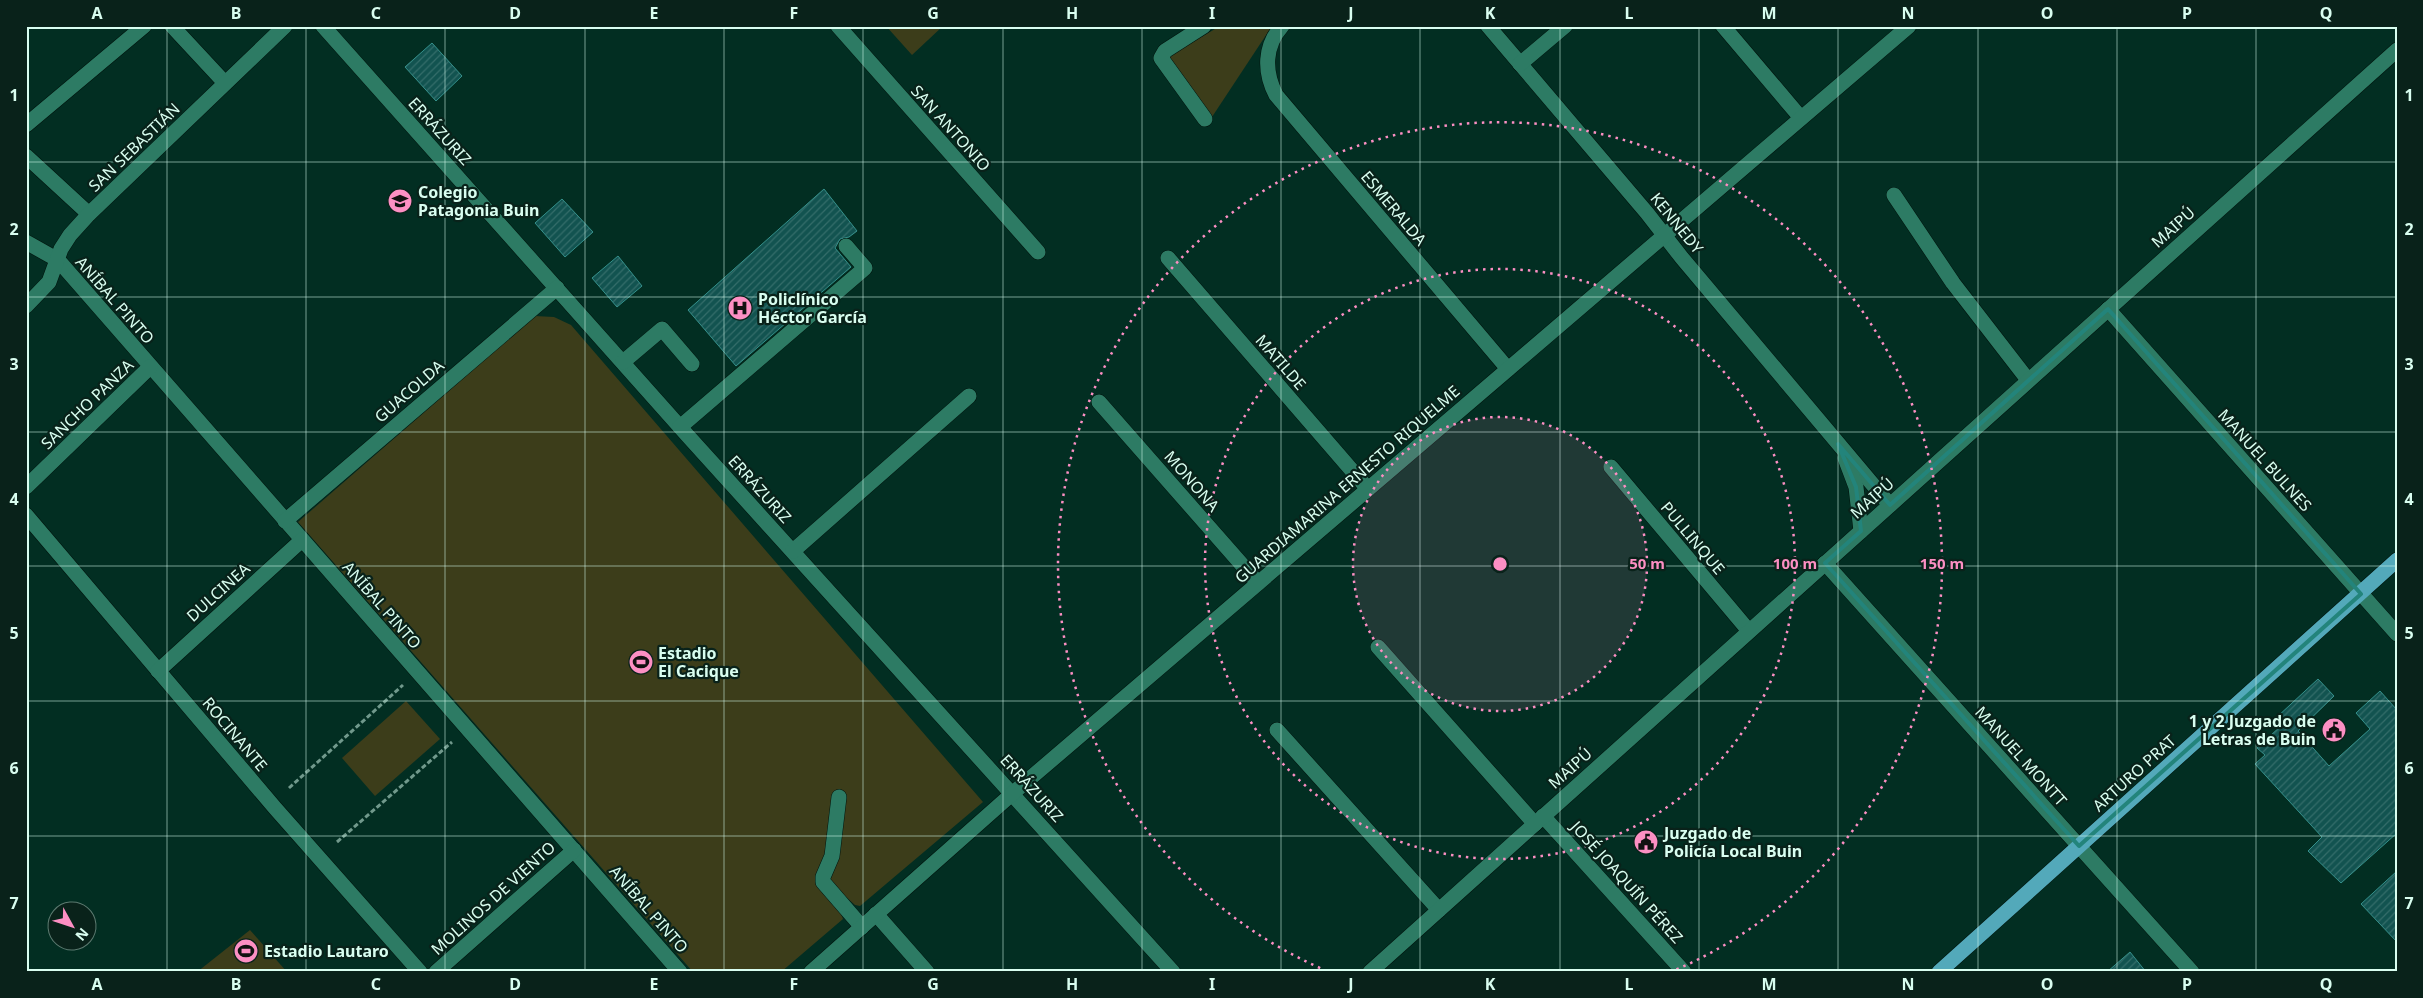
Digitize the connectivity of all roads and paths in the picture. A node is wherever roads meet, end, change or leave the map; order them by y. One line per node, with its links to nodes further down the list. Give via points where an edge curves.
1 (144, 26): 17 (street)
2 (172, 26): 14 (street)
3 (284, 26): 14 (street, SAN SEBASTIÁN)
4 (324, 26): 27 (street, ERRÁZURIZ)
5 (838, 26): 24 (street, SAN ANTONIO)
6 (1204, 26): 16 (street, via 1165,51 1161,58)
7 (1282, 26): 33 (street, ESMERALDA, via 1273,40 1267,62 1271,85 1282,105)
8 (1488, 26): 13 (street, KENNEDY)
9 (1565, 26): 13 (street)
10 (1723, 26): 15 (street)
11 (1909, 26): 15 (street, GUARDIAMARINA ERNESTO RIQUELME)
12 (2394, 58): 29 (street, MAIPÚ)
13 (1520, 64): 21 (street, KENNEDY)
14 (225, 83): 20 (street, SAN SEBASTIÁN)
15 (1802, 118): 21 (street, GUARDIAMARINA ERNESTO RIQUELME)
16 (1205, 119)
17 (26, 124)
18 (26, 156): 20 (street)
19 (1894, 195): 34 (street, via 1952,283)
20 (89, 214): 26 (street, SAN SEBASTIÁN, via 70,235)
21 (1664, 235): 33 (street, GUARDIAMARINA ERNESTO RIQUELME); 38 (street, KENNEDY)
22 (26, 242): 26 (street, ANÍBAL PINTO)
23 (846, 246): 37 (street, via 865,268)
24 (1038, 252)
25 (1168, 258): 41 (street, MATILDE)
26 (58, 260): 28 (street, SAN SEBASTIÁN, via 48,282); 32 (street, ANÍBAL PINTO)
27 (556, 288): 30 (street, ERRÁZURIZ); 44 (street, GUACOLDA)
28 (26, 306)
29 (2108, 309): 34 (street, MAIPÚ); 51 (street, MANUEL BULNES)
30 (623, 362): 31 (street, via 662,329); 37 (street, ERRÁZURIZ)
31 (692, 364)
32 (150, 367): 40 (street, SANCHO PANZA); 44 (street, ANÍBAL PINTO)
33 (1508, 369): 41 (street, GUARDIAMARINA ERNESTO RIQUELME)
34 (2028, 380): 42 (street, MAIPÚ)
35 (969, 396): 47 (street)
36 (1099, 402): 50 (street, MONONA)
37 (680, 427): 47 (street, ERRÁZURIZ)
38 (1838, 444): 42 (street, KENNEDY); 45 (street, KENNEDY, via 1856,487)
39 (1610, 467): 52 (street, PULLINQUE)
40 (26, 487)
41 (1368, 489): 50 (street, GUARDIAMARINA ERNESTO RIQUELME)
42 (1890, 505): 45 (street, MAIPÚ)
43 (26, 515): 55 (street, ROCINANTE)
44 (285, 521): 46 (street, ANÍBAL PINTO)
45 (1860, 531): 49 (street, MAIPÚ)
46 (302, 540): 55 (street, DULCINEA); 65 (street, ANÍBAL PINTO)
47 (793, 551): 60 (street, ERRÁZURIZ)
48 (2397, 560): 51 (main road, ARTURO PRAT)
49 (1825, 563): 52 (street, MAIPÚ); 64 (street, MANUEL MONTT)
50 (1258, 583): 60 (street, GUARDIAMARINA ERNESTO RIQUELME)
51 (2361, 594): 53 (street, MANUEL BULNES); 64 (main road, ARTURO PRAT)
52 (1749, 631): 62 (street, MAIPÚ)
53 (2397, 634)
54 (1378, 647): 62 (street, JOSÉ JOAQUÍN PÉREZ)
55 (158, 671): 70 (street, ROCINANTE)
56 (403, 685): 59 (path)
57 (1277, 730): 66 (street)
58 (452, 742): 63 (path)
59 (289, 788)
60 (1013, 793): 67 (street, GUARDIAMARINA ERNESTO RIQUELME); 75 (street, ERRÁZURIZ)
61 (839, 797): 68 (street, via 832,856 823,882)
62 (1539, 820): 66 (street, MAIPÚ); 77 (street, JOSÉ JOAQUÍN PÉREZ)
63 (337, 842)
64 (2079, 846): 69 (street, MANUEL MONTT); 78 (main road, ARTURO PRAT)
65 (574, 850): 71 (street, MOLINOS DE VIENTO); 72 (street, ANÍBAL PINTO)
66 (1439, 910): 76 (street, MAIPÚ)
67 (876, 914): 68 (street, GUARDIAMARINA ERNESTO RIQUELME); 74 (street)
68 (862, 927): 73 (street, GUARDIAMARINA ERNESTO RIQUELME)
69 (2186, 970)
70 (420, 972)
71 (436, 972)
72 (680, 972)
73 (810, 972)
74 (927, 972)
75 (1173, 972)
76 (1370, 972)
77 (1684, 972)
78 (1939, 972)

